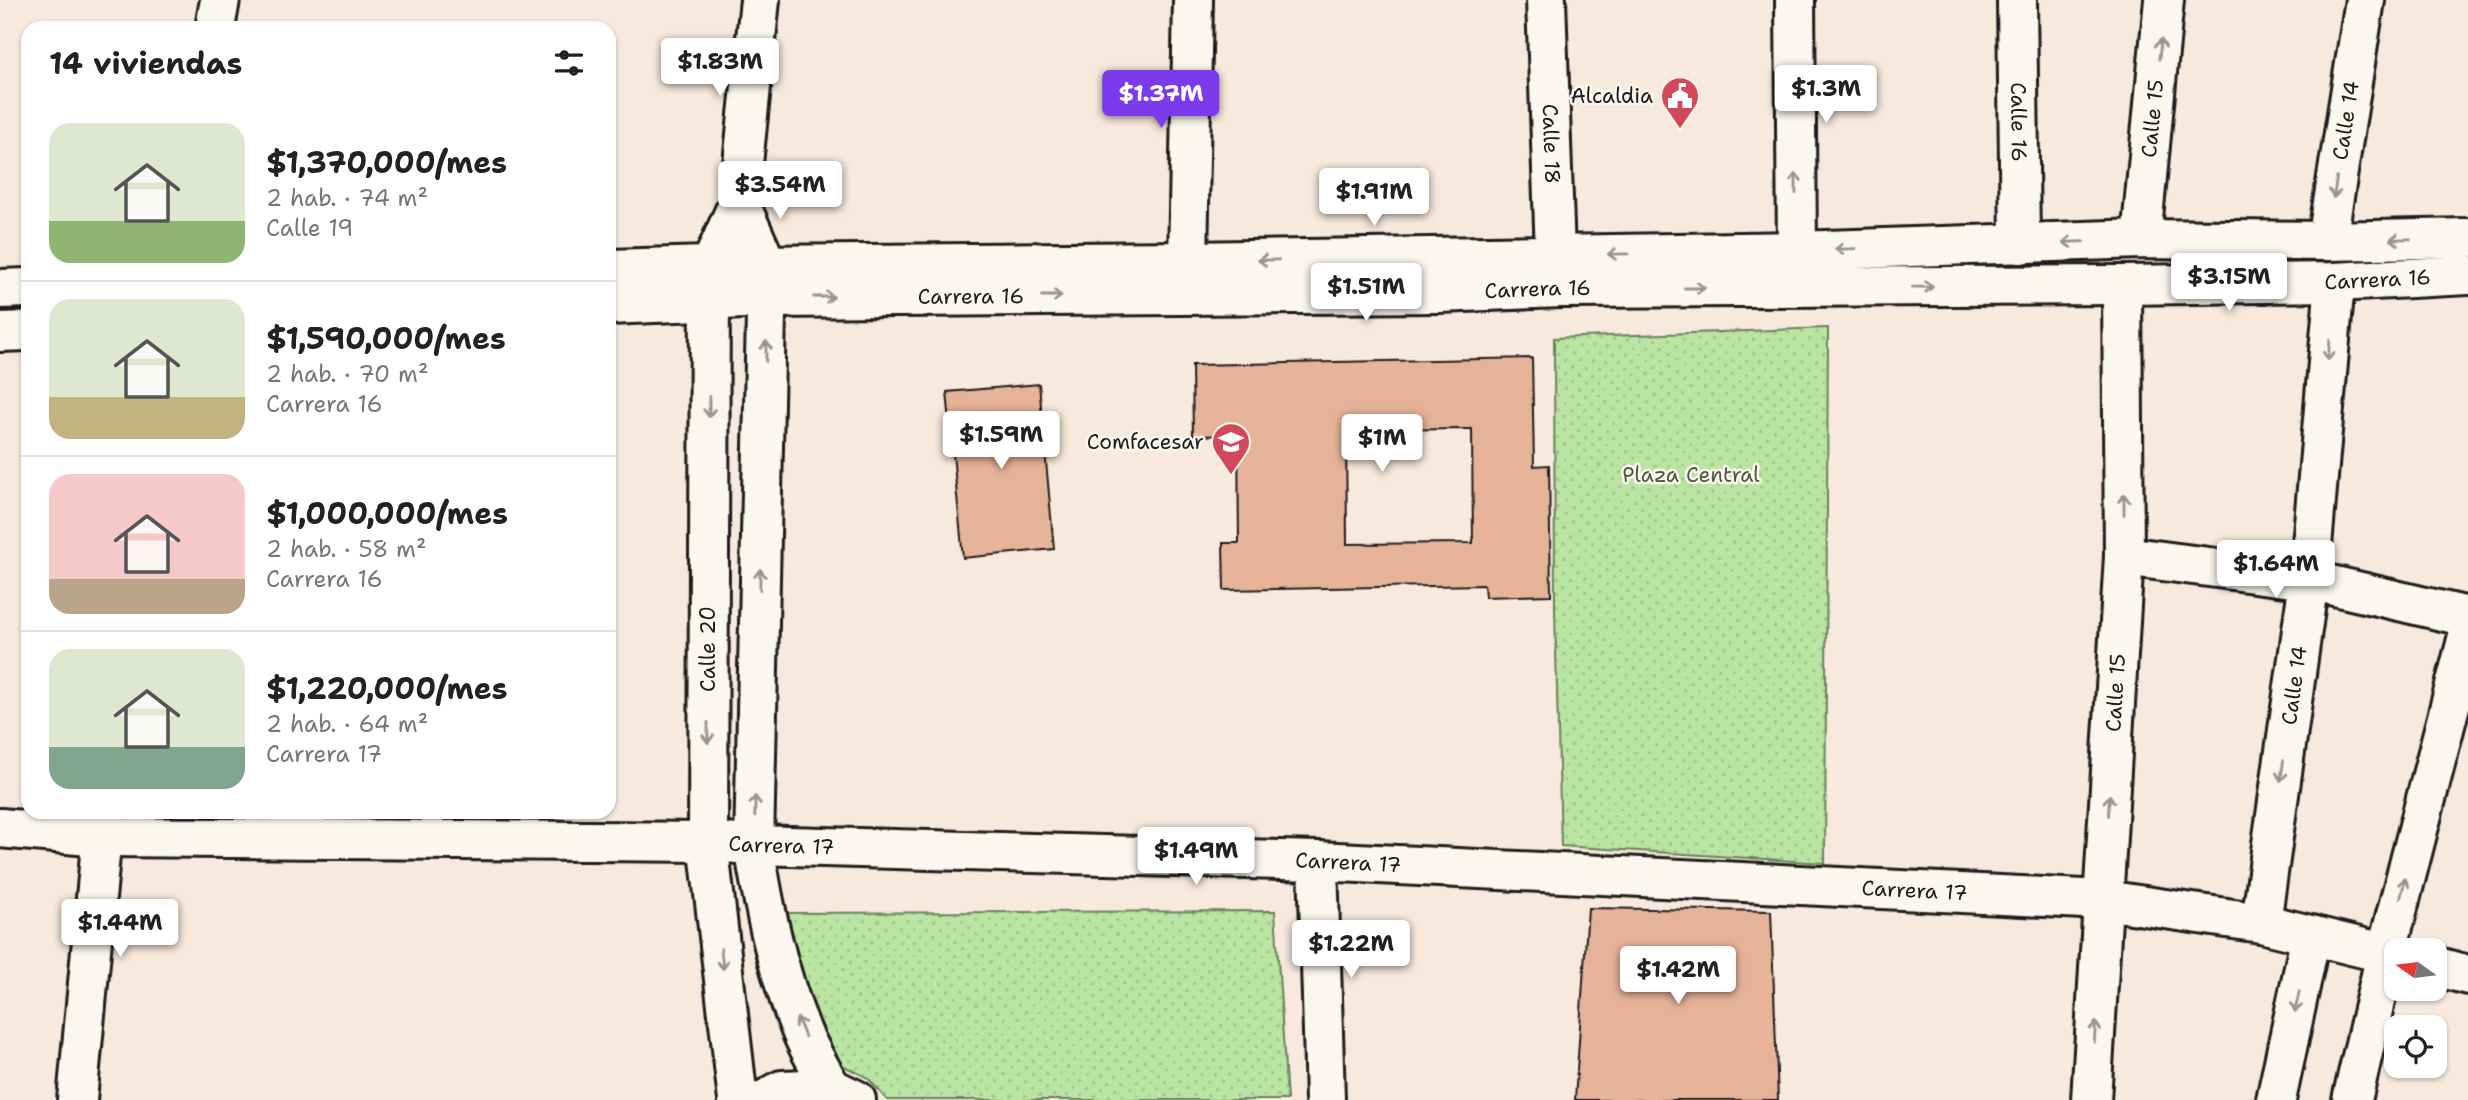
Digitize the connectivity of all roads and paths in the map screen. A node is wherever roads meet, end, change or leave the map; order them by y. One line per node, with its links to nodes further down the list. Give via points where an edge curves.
1 (220, 0): 9 (street)
2 (760, 0): 10 (street, Calle 20)
3 (1193, 0): 16 (street)
4 (1546, 0): 18 (street, Calle 18)
5 (1795, 0): 15 (street, one-way to 5)
6 (2017, 0): 14 (street, Calle 16)
7 (2164, 0): 12 (street, Calle 15, one-way to 7)
8 (2364, 0): 13 (street, Calle 14, one-way to 13)
9 (216, 21)
10 (739, 202): 20 (street, Calle 20); 22 (street, Calle 20)
11 (2468, 238): 13 (street, Carrera 16, one-way to 13)
12 (2141, 239): 13 (street, Carrera 16); 14 (street, Carrera 16, one-way to 14)
13 (2327, 241)
14 (2020, 244): 15 (street, Carrera 16, one-way to 15)
15 (1797, 251): 18 (street, Carrera 16, one-way to 18)
16 (1188, 261): 18 (street, Carrera 16, one-way to 16); 20 (street, Carrera 16)
17 (616, 270): 22 (street, Carrera 16)
18 (1558, 272): 20 (street, Carrera 16, one-way to 18, via 1439,293); 23 (street, Carrera 16, one-way to 23)
19 (2468, 275): 21 (street, Carrera 16)
20 (767, 281): 22 (street, Carrera 16); 36 (street, Calle 20, one-way to 20)
21 (2335, 282): 23 (street, Carrera 16); 30 (street, Calle 14, one-way to 30)
22 (710, 283): 26 (street, Carrera 16); 35 (street, Calle 20, one-way to 35)
23 (2122, 285): 29 (street, Calle 15, one-way to 23)
24 (21, 288): 25 (street)
25 (0, 289)
26 (616, 303)
27 (21, 331): 28 (street)
28 (0, 332)
29 (2124, 556): 30 (street); 38 (street, Calle 15, one-way to 29)
30 (2309, 580): 31 (street); 39 (street, Calle 14, one-way to 39)
31 (2468, 617)
32 (2468, 636): 41 (street, one-way to 32)
33 (103, 824): 34 (street, Carrera 17); 35 (street, Carrera 17); 47 (street)
34 (0, 828)
35 (708, 842): 36 (street, Carrera 17); 48 (street, Calle 20, one-way to 48)
36 (754, 845): 37 (street, Carrera 17); 46 (street, Calle 20, one-way to 36, via 802,1032 779,969)
37 (1318, 861): 38 (street, Carrera 17); 50 (street)
38 (2104, 900): 39 (street, Carrera 17); 51 (street, Calle 15, one-way to 38)
39 (2261, 923): 40 (street, Carrera 17)
40 (2311, 935): 42 (street, Carrera 17); 52 (street, one-way to 52)
41 (2395, 938)
42 (2384, 953)
43 (2447, 969): 44 (street)
44 (2468, 975)
45 (2384, 981): 53 (street)
46 (844, 1094): 49 (street, via 782,1090)
47 (76, 1100)
48 (738, 1100)
49 (765, 1100)
50 (1325, 1100)
51 (2091, 1100)
52 (2276, 1100)
53 (2352, 1100)

